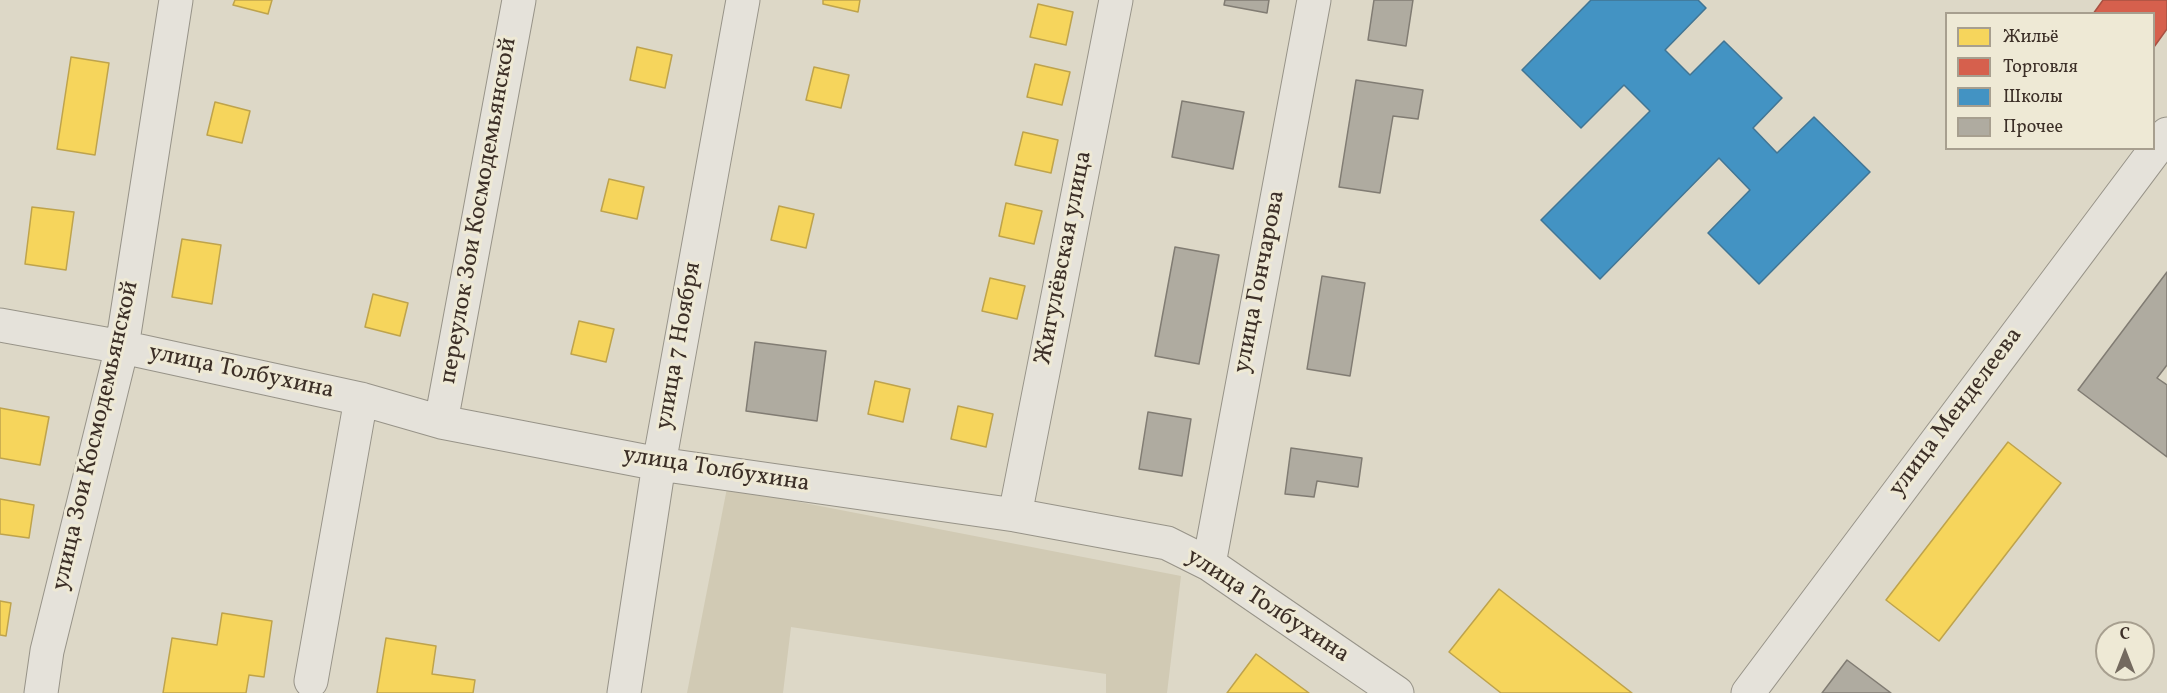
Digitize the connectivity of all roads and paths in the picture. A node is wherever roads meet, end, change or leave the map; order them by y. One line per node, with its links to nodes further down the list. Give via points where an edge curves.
1 (176, 0): 8 (street, улица Зои Космодемьянской)
2 (519, 0): 10 (street, переулок Зои Космодемьянской)
3 (743, 0): 11 (street, улица 7 Ноября)
4 (1116, 0): 12 (street, Жигулёвская улица)
5 (1314, 0): 13 (street, улица Гончарова)
6 (2167, 134): 18 (street, улица Менделеева)
7 (0, 325): 8 (street, улица Толбухина)
8 (122, 347): 9 (street, улица Толбухина); 15 (street, улица Зои Космодемьянской, via 47,651)
9 (361, 399): 10 (street, улица Толбухина); 14 (street)
10 (441, 422): 11 (street, улица Толбухина)
11 (659, 464): 12 (street, улица Толбухина); 16 (street, улица 7 Ноября)
12 (1015, 515): 13 (street, улица Толбухина, via 1167,543)
13 (1209, 564): 17 (street, улица Толбухина)
14 (311, 681)
15 (41, 693)
16 (624, 693)
17 (1396, 693)
18 (1748, 693)

